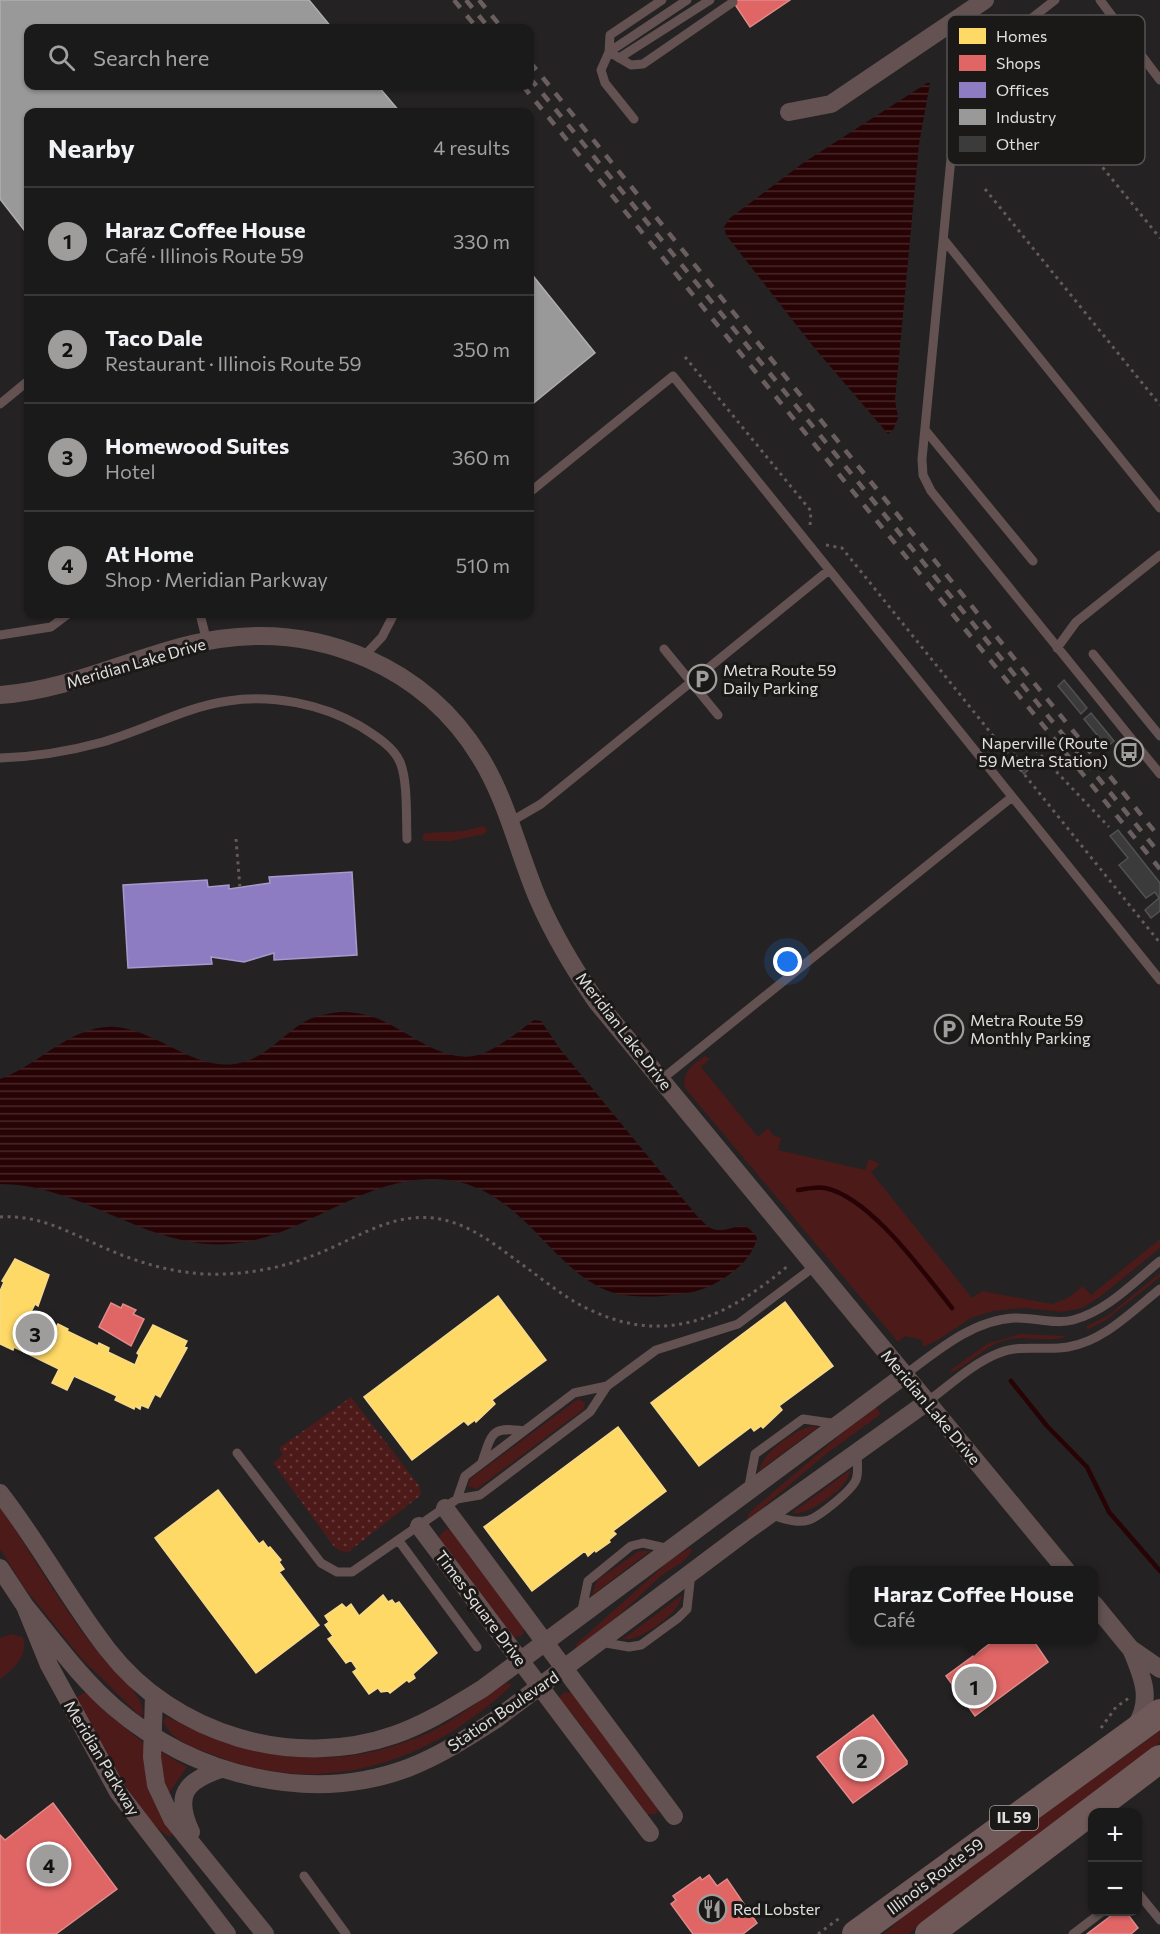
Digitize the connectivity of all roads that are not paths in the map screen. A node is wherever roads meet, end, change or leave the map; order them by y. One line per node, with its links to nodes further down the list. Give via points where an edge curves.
1 (662, 0): 13 (lane, via 610,34)
2 (687, 0): 13 (lane)
3 (710, 0): 14 (lane)
4 (985, 0): 8 (street)
5 (1055, 0): 10 (lane)
6 (1100, 0): 11 (lane)
7 (733, 2): 14 (lane, via 643,64 631,65)
8 (965, 13): 9 (street)
9 (962, 15)
10 (1036, 15)
11 (1111, 15)
12 (947, 25): 17 (street, via 831,104)
13 (609, 52): 14 (lane); 18 (lane, via 601,75)
14 (619, 58)
15 (1145, 60): 16 (lane)
16 (1160, 80)
17 (789, 112)
18 (634, 119)
19 (952, 165): 20 (lane)
20 (945, 241): 23 (lane); 25 (lane)
21 (24, 384): 22 (lane)
22 (0, 404)
23 (926, 431): 27 (lane); 34 (lane, via 922,459 926,483)
24 (534, 489): 28 (lane, via 673,376)
25 (1160, 508)
26 (1160, 555): 34 (lane, via 1076,622)
27 (1033, 561)
28 (829, 570): 38 (lane); 44 (lane)
29 (63, 618): 32 (lane, via 51,627)
30 (201, 618): 33 (lane)
31 (392, 618): 37 (lane, via 382,637)
32 (0, 635)
33 (207, 642): 37 (street, Meridian Lake Drive, via 246,636 292,637); 39 (street, Meridian Lake Drive, via 66,685)
34 (1057, 648): 43 (lane)
35 (664, 649): 38 (lane)
36 (1093, 654): 41 (lane)
37 (364, 656): 45 (street, Meridian Lake Drive, via 429,697 461,730 495,785)
38 (691, 682): 40 (lane); 45 (lane, via 541,804)
39 (0, 695)
40 (718, 715)
41 (1160, 736)
42 (0, 758): 46 (lane, via 102,742 227,701 292,702 357,725 396,755 402,774)
43 (1160, 774)
44 (1012, 797): 47 (lane); 48 (lane)
45 (510, 822): 48 (street, Meridian Lake Drive, via 538,898 574,970)
46 (407, 839)
47 (1160, 980)
48 (662, 1079): 50 (street, Meridian Lake Drive)
49 (1160, 1260): 52 (lane, via 1091,1314 1071,1321 993,1321 961,1336)
50 (815, 1266): 52 (street, Meridian Lake Drive); 53 (lane, via 738,1324 656,1350)
51 (1160, 1289): 54 (lane, via 1093,1340 1067,1348 1002,1351)
52 (906, 1374): 54 (street, Meridian Lake Drive); 55 (street, Station Boulevard)
53 (607, 1386): 56 (lane, via 574,1393); 62 (lane, via 590,1412 480,1495)
54 (927, 1402): 57 (street, Station Boulevard); 67 (street, Meridian Lake Drive)
55 (838, 1424): 61 (street, Station Boulevard); 61 (lane, via 803,1419 755,1454)
56 (524, 1431): 59 (lane); 59 (lane, via 505,1428 495,1432 489,1437)
57 (857, 1452): 63 (street, Station Boulevard); 63 (lane, via 853,1485 818,1514 794,1521)
58 (237, 1453): 65 (lane, via 321,1563 338,1572 352,1572)
59 (482, 1463): 62 (lane, via 465,1476)
60 (0, 1493): 81 (street, via 108,1651)
61 (747, 1494): 66 (street, Station Boulevard)
62 (451, 1503): 64 (lane); 73 (street, Times Square Drive)
63 (769, 1515): 69 (street, Station Boulevard)
64 (419, 1526): 65 (lane); 77 (street, Times Square Drive)
65 (399, 1541): 75 (lane)
66 (672, 1550): 72 (street, Station Boulevard); 72 (lane, via 643,1543 631,1546 588,1581)
67 (1063, 1566)
68 (0, 1568): 70 (street, Meridian Parkway)
69 (691, 1573): 74 (street, Station Boulevard); 74 (lane, via 687,1609 678,1618 641,1645)
70 (25, 1606): 84 (street, Station Boulevard, via 114,1707); 94 (street, Meridian Parkway, via 49,1665 118,1792)
71 (1098, 1609): 76 (street)
72 (580, 1617): 73 (street, Station Boulevard)
73 (546, 1642): 77 (street, Station Boulevard); 78 (street, Times Square Drive)
74 (600, 1642): 78 (street, Station Boulevard)
75 (477, 1647)
76 (1130, 1648): 79 (street); 83 (street, via 1146,1693 1143,1715)
77 (521, 1661): 80 (street, Times Square Drive); 81 (street, Station Boulevard, via 438,1717 395,1735 329,1748 293,1749 256,1743 185,1716)
78 (566, 1668): 80 (street, Station Boulevard); 87 (street, Times Square Drive)
79 (1160, 1669)
80 (540, 1686): 86 (street, Station Boulevard, via 453,1747 383,1775 348,1782 300,1783); 88 (street, Times Square Drive)
81 (154, 1695): 84 (street, Meridian Parkway)
82 (1160, 1713): 83 (main road, Illinois Route 59 / IL 59)
83 (1131, 1734): 97 (main road, Illinois Route 59 / IL 59)
84 (155, 1738): 86 (street, Station Boulevard); 89 (street, Meridian Parkway, via 152,1757 156,1785 172,1819)
85 (1160, 1759): 98 (main road, IL 59)
86 (221, 1770): 89 (street, Meridian Parkway, via 192,1782 182,1797 183,1814)
87 (674, 1816)
88 (650, 1833)
89 (200, 1850): 95 (street, Meridian Parkway)
90 (304, 1876): 96 (lane)
91 (1142, 1899): 93 (lane)
92 (1096, 1916): 99 (lane)
93 (1160, 1920)
94 (227, 1934)
95 (265, 1934)
96 (346, 1934)
97 (856, 1934)
98 (929, 1934)
99 (1073, 1934)

